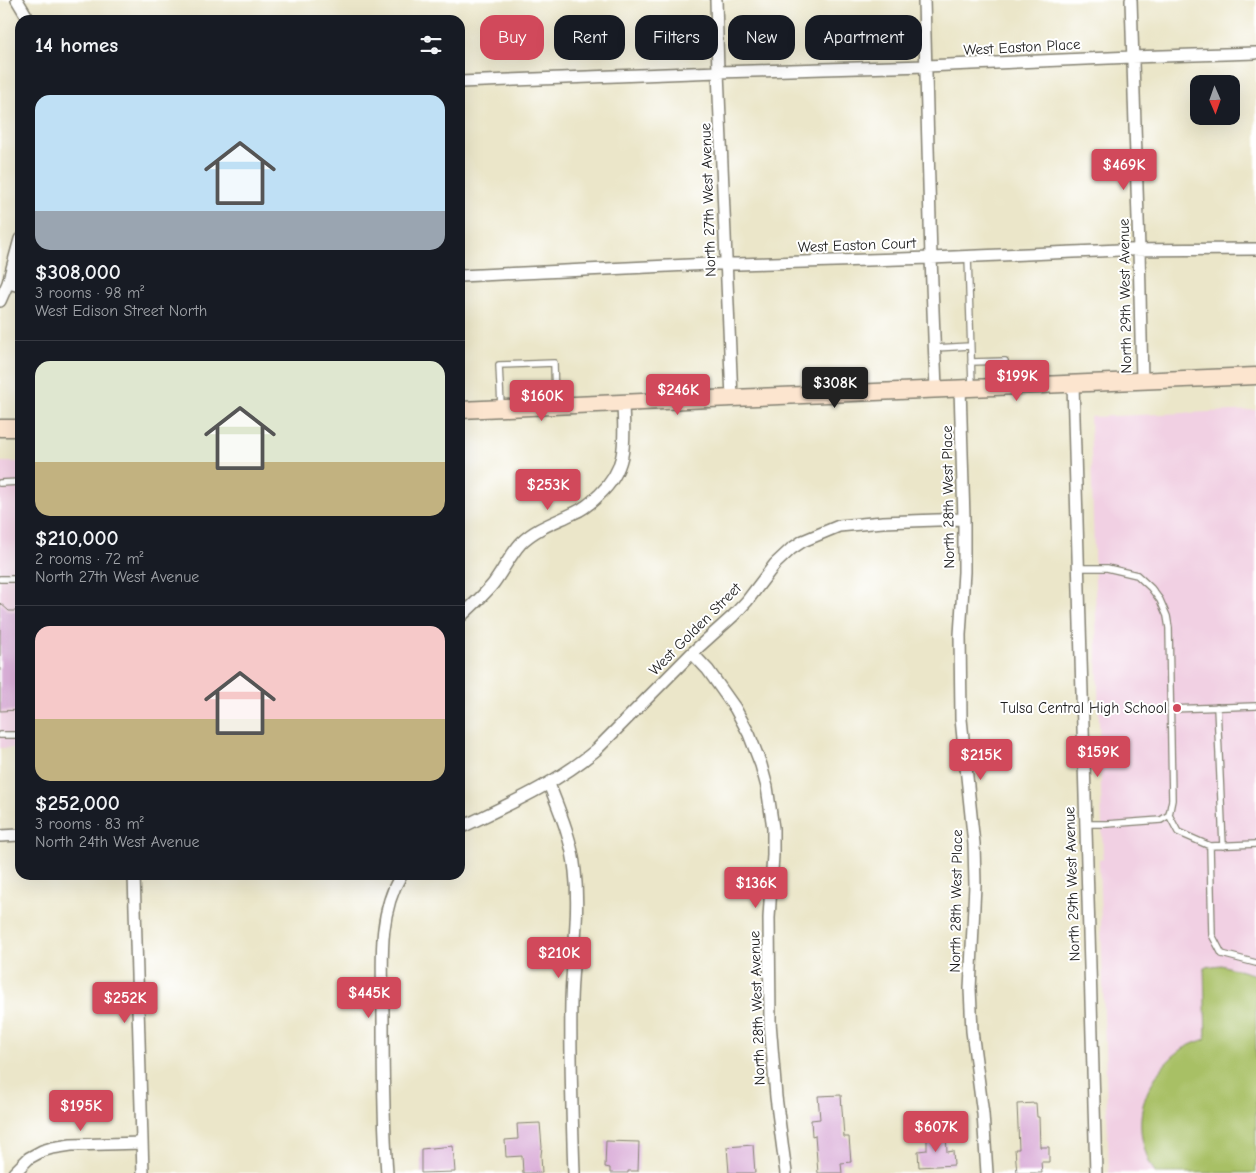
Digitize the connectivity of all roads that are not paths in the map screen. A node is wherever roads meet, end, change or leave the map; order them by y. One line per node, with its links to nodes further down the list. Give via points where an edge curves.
1 (17, 0): 5 (street)
2 (716, 0): 9 (street, North 27th West Avenue)
3 (924, 0): 8 (street)
4 (1131, 0): 7 (street, North 29th West Avenue)
5 (26, 15)
6 (1256, 53): 7 (street, West Easton Place)
7 (1132, 57): 8 (street, West Easton Place); 12 (street, North 29th West Avenue)
8 (926, 66): 9 (street, West Easton Place); 15 (street)
9 (718, 72): 10 (street, West Easton Place); 16 (street, North 27th West Avenue)
10 (465, 82)
11 (1256, 249): 12 (street, West Easton Court)
12 (1139, 250): 13 (street, West Easton Court); 26 (street, North 29th West Avenue)
13 (968, 256): 15 (street, West Easton Court); 21 (lane)
14 (15, 257): 18 (street)
15 (931, 258): 16 (street, West Easton Court); 22 (street)
16 (726, 264): 17 (street, West Easton Court); 30 (street, North 27th West Avenue)
17 (465, 276)
18 (8, 283): 19 (street); 20 (street)
19 (15, 285)
20 (0, 301)
21 (970, 346): 22 (lane); 24 (lane)
22 (935, 348): 29 (street)
23 (1005, 361): 24 (lane)
24 (971, 362): 28 (lane)
25 (1256, 376): 26 (main road)
26 (1142, 381): 27 (main road)
27 (1073, 384): 28 (main road); 40 (street, North 29th West Avenue)
28 (966, 388): 29 (main road); 39 (street, North 28th West Place)
29 (936, 389): 30 (main road)
30 (732, 398): 31 (main road)
31 (623, 403): 32 (main road); 43 (street, via 624,444 620,467 606,489 578,512 533,532)
32 (555, 406): 33 (main road); 33 (lane, via 554,363 499,366)
33 (501, 409): 34 (main road)
34 (465, 410)
35 (0, 428): 36 (main road)
36 (15, 428)
37 (15, 482): 38 (lane)
38 (0, 483)
39 (964, 519): 44 (street, West Golden Street, via 839,526 803,540 775,564 733,616); 68 (street, North 28th West Place, via 960,682 974,844 970,989)
40 (1079, 568): 47 (lane, via 1106,568 1136,574 1160,600 1169,628); 52 (street, North 29th West Avenue)
41 (15, 579): 42 (lane)
42 (0, 580)
43 (465, 612)
44 (692, 653): 50 (street, West Golden Street, via 596,750); 67 (street, North 28th West Avenue, via 735,708 749,734 767,787 773,837 769,918 770,1022)
45 (1256, 706): 46 (lane)
46 (1217, 707): 47 (lane); 58 (lane)
47 (1170, 709): 51 (lane, via 1172,800)
48 (0, 735): 49 (lane)
49 (15, 735)
50 (549, 784): 53 (street, West Golden Street); 66 (street, via 570,842 577,896 570,1061)
51 (1169, 815): 52 (lane, via 1160,820); 57 (lane, via 1178,832)
52 (1086, 824): 69 (street, North 29th West Avenue)
53 (465, 826)
54 (15, 835): 55 (street)
55 (0, 836)
56 (1256, 844): 58 (lane)
57 (1210, 846): 58 (lane); 61 (lane, via 1212,935 1222,954)
58 (1223, 846)
59 (134, 880): 62 (street)
60 (399, 880): 65 (street, via 387,909 383,944 382,1067)
61 (1256, 963)
62 (142, 1143): 63 (street, via 52,1148 29,1158); 64 (street)
63 (14, 1173)
64 (143, 1173)
65 (387, 1173)
66 (574, 1173)
67 (786, 1173)
68 (987, 1173)
69 (1096, 1173)

